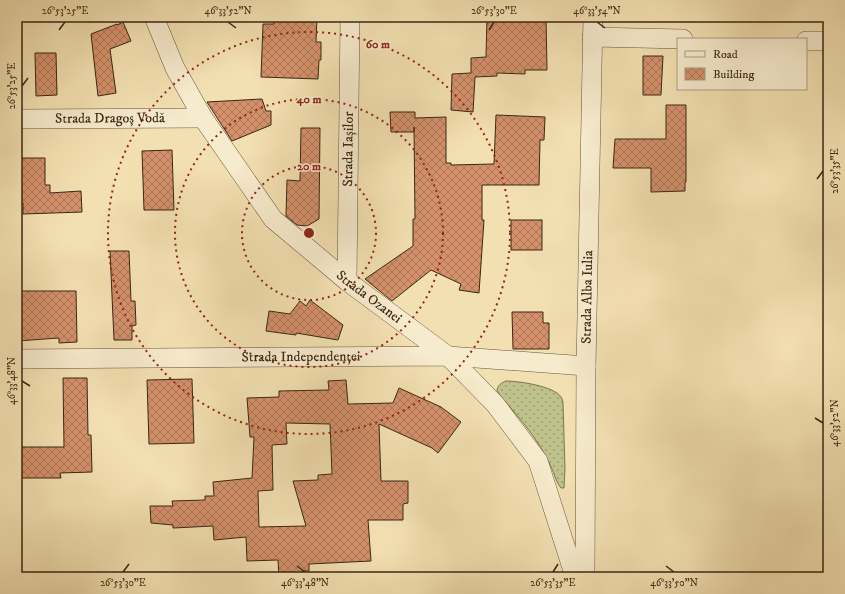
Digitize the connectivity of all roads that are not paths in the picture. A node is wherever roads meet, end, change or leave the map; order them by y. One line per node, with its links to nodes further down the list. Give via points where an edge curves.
1 (154, 17): 8 (street, Strada Ozanei, via 175,68)
2 (350, 17): 10 (street, Strada Iașilor)
3 (593, 17): 4 (street, Strada Alba Iulia)
4 (592, 38): 5 (street); 13 (street, Strada Alba Iulia)
5 (677, 39)
6 (807, 41): 7 (street)
7 (828, 41)
8 (203, 118): 9 (street, Strada Dragoș Vodă); 10 (street, Strada Ozanei, via 274,220)
9 (17, 119)
10 (347, 281): 11 (street, Strada Ozanei)
11 (448, 356): 12 (street, Strada Independenței); 13 (street, Strada Independenței); 14 (street, Strada Ozanei, via 494,404 538,461)
12 (17, 359)
13 (586, 366): 15 (street, Strada Alba Iulia)
14 (575, 577)
15 (585, 577)

